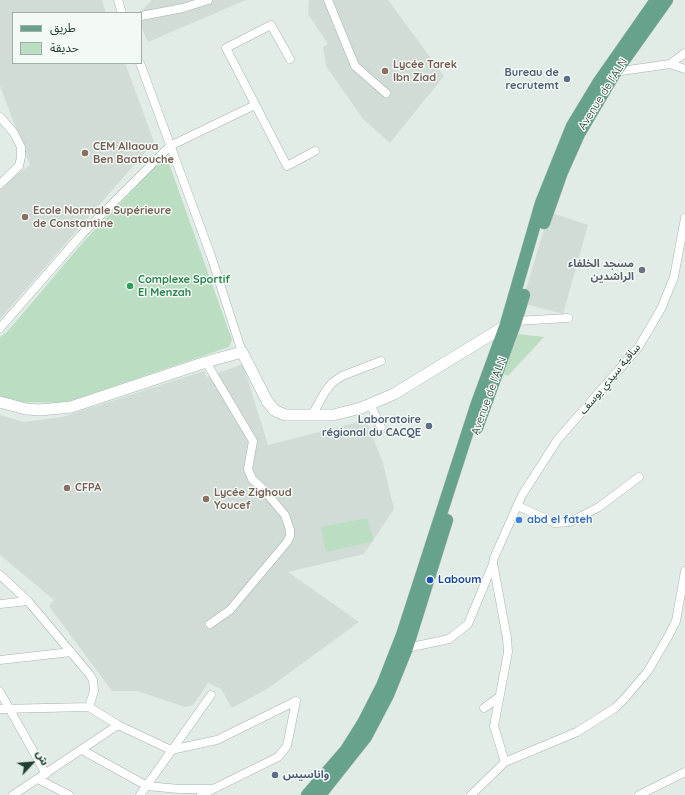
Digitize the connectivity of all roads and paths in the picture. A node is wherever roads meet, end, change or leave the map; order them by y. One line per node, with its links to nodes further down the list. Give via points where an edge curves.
1 (118, 0): 6 (street)
2 (208, 0): 7 (street)
3 (328, 0): 14 (street, via 355,66)
4 (656, 0): 13 (main road)
5 (667, 0): 13 (main road, Avenue de l'ALN)
6 (122, 12)
7 (142, 16)
8 (685, 53): 11 (street)
9 (290, 59): 15 (street, via 271,25 226,48)
10 (140, 64): 17 (street)
11 (670, 64): 12 (street); 13 (street)
12 (685, 69)
13 (611, 71): 22 (main road, via 572,126 552,173 541,203)
14 (386, 93)
15 (255, 105): 17 (street); 18 (street, via 287,166)
16 (0, 117): 19 (street, via 14,133 21,147 21,157 19,166)
17 (170, 146): 23 (street, via 82,234); 24 (street, via 211,256)
18 (315, 151)
19 (0, 184)
20 (685, 218): 32 (street, ساقية سيدي يوسف, via 674,277 638,348 558,439 522,495)
21 (568, 318): 22 (street)
22 (511, 322): 28 (main road, via 424,377); 39 (main road, via 476,406)
23 (0, 328)
24 (242, 352): 26 (main road); 29 (main road, via 274,410 285,415)
25 (381, 361): 29 (street, via 342,376 332,383)
26 (206, 362): 27 (main road, via 71,407 40,410); 38 (street, via 253,441 248,469 252,480 285,515 290,530 287,542 230,610)
27 (0, 402)
28 (370, 404): 29 (main road, via 333,415); 30 (street)
29 (312, 415)
30 (381, 427)
31 (639, 477): 32 (street, via 599,507 570,522 555,523)
32 (518, 506): 33 (street, ساقية سيدي يوسف)
33 (493, 563): 39 (street, ساقية سيدي يوسف, via 468,624 449,639); 44 (street, via 507,638 506,666)
34 (685, 571): 52 (street, via 676,621 648,671 625,698 615,708 577,732)
35 (0, 575): 36 (street)
36 (28, 600): 37 (street); 40 (street)
37 (0, 604)
38 (210, 624)
39 (402, 647): 62 (main road, via 363,723 346,750); 63 (main road, via 388,695 366,736)
40 (72, 652): 41 (street); 45 (street, via 93,680 94,691)
41 (0, 660)
42 (0, 692): 48 (street)
43 (211, 695): 51 (street)
44 (499, 697): 46 (street); 52 (street, via 494,726)
45 (90, 707): 48 (street); 49 (street)
46 (484, 708)
47 (0, 709): 48 (street)
48 (9, 709): 54 (street)
49 (118, 725): 50 (street); 51 (street)
50 (82, 750): 54 (street); 56 (street)
51 (171, 750): 56 (street); 57 (street, via 217,740 296,702 286,746 278,757)
52 (505, 762): 64 (street)
53 (685, 772): 65 (street)
54 (46, 774): 55 (street)
55 (38, 779): 58 (street); 59 (street)
56 (147, 786): 57 (street); 60 (street)
57 (214, 789): 61 (street)
58 (13, 795)
59 (70, 795)
60 (140, 795)
61 (201, 795)
62 (307, 795)
63 (320, 795)
64 (471, 795)
65 (639, 795)

